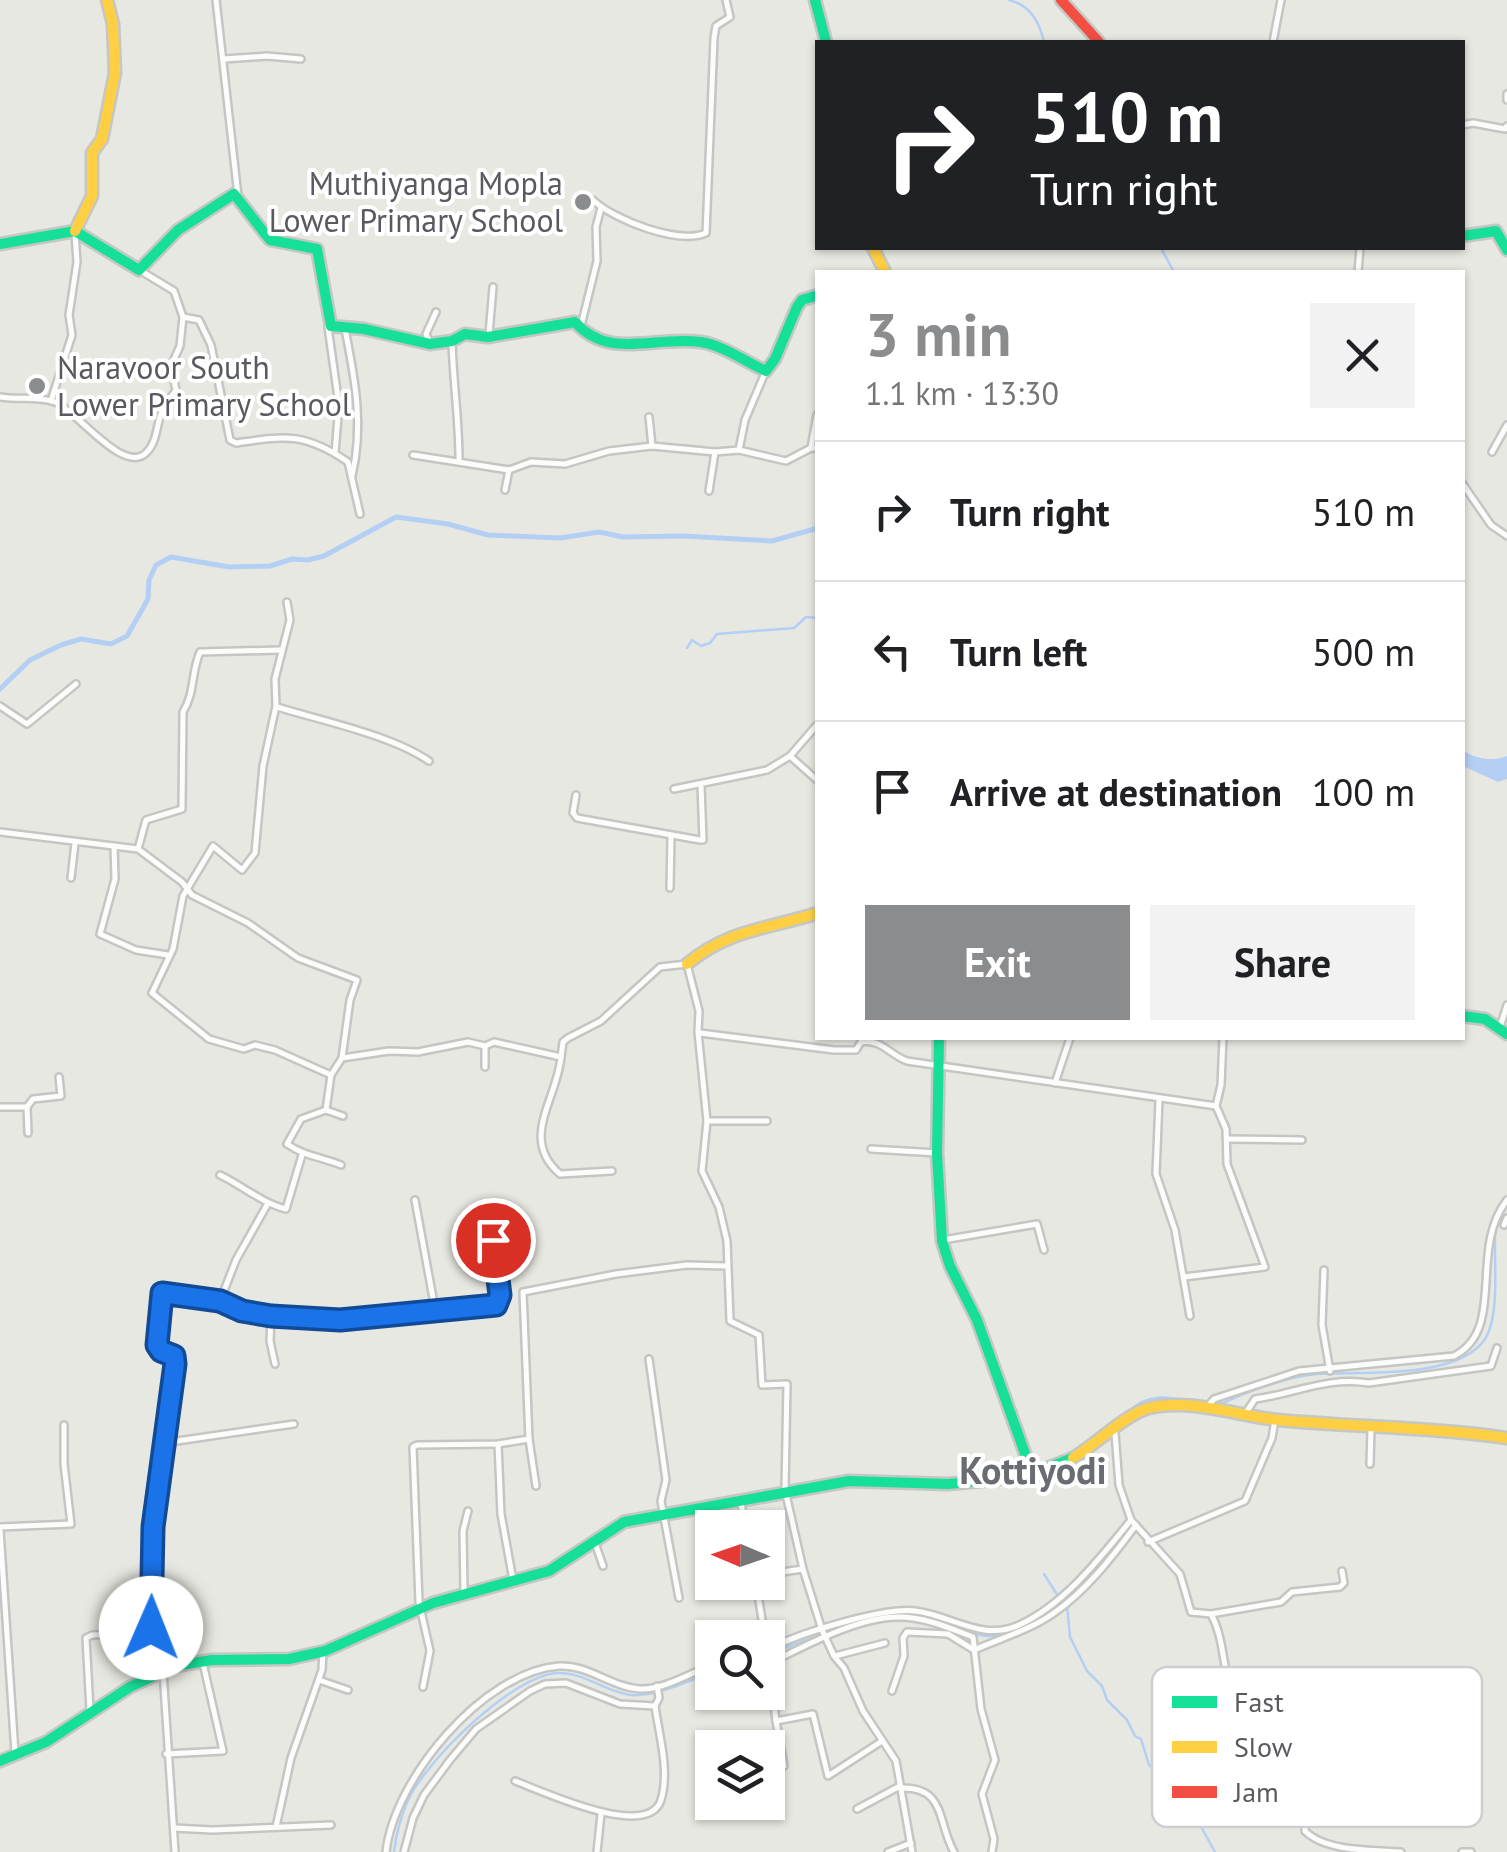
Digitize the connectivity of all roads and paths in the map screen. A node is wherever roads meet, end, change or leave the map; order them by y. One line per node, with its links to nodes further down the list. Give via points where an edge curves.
1 (107, 0): 17 (main road, via 115,73 107,122 92,153 92,196)
2 (216, 0): 11 (street)
3 (726, 0): 16 (street, via 730,16 716,26 714,38 706,233 638,227)
4 (815, 0): 7 (main road)
5 (1061, 0): 8 (main road)
6 (1281, 0): 9 (street)
7 (825, 40)
8 (1097, 40)
9 (1272, 40)
10 (301, 59): 11 (street)
11 (223, 60): 14 (street)
12 (1465, 124): 13 (street)
13 (1507, 126)
14 (238, 196): 21 (main road, via 227,195 178,230); 26 (main road, via 270,240 317,249)
15 (593, 200): 16 (street)
16 (602, 208): 28 (street)
17 (75, 230): 19 (main road); 21 (main road); 34 (street, via 72,335)
18 (1465, 236): 20 (main road, via 1496,231)
19 (0, 244)
20 (1507, 250)
21 (139, 270): 25 (street, via 174,291)
22 (493, 287): 29 (street)
23 (815, 296): 32 (main road, via 797,307)
24 (436, 312): 31 (street, via 426,334)
25 (183, 318): 34 (street, via 171,366 176,390 143,456 120,452); 42 (street, via 204,324 230,440 301,439)
26 (328, 322): 27 (main road); 42 (street, via 338,405)
27 (345, 326): 31 (main road); 46 (street, via 358,390)
28 (580, 326): 29 (main road, via 566,321); 32 (main road, via 612,346 705,342)
29 (488, 338): 30 (main road, via 464,334)
30 (452, 341): 31 (main road); 44 (street)
31 (430, 344)
32 (766, 371): 39 (street)
33 (0, 397): 34 (street)
34 (51, 401)
35 (650, 418): 37 (street)
36 (1507, 425): 41 (street)
37 (652, 446): 40 (street); 45 (street)
38 (814, 448): 39 (street, via 786,461)
39 (738, 450): 40 (street)
40 (715, 452): 49 (street)
41 (1492, 452)
42 (335, 453): 46 (street, via 348,462)
43 (413, 456): 44 (street)
44 (459, 460): 45 (street)
45 (509, 470): 48 (street)
46 (352, 477): 50 (street)
47 (1465, 487): 51 (street)
48 (505, 490)
49 (708, 491)
50 (360, 514)
51 (1507, 536)
52 (286, 602): 53 (street, via 290,620)
53 (280, 650): 56 (street); 68 (street, via 200,652 192,701 183,712 182,809 146,820)
54 (76, 684): 55 (street, via 27,724)
55 (0, 706)
56 (276, 706): 59 (street); 70 (street, via 255,854 242,870 213,846)
57 (815, 727): 58 (street)
58 (790, 756): 60 (street); 61 (street, via 767,770)
59 (429, 761)
60 (815, 779)
61 (702, 786): 62 (street); 65 (street, via 703,840)
62 (674, 789)
63 (576, 795): 65 (street, via 577,818)
64 (0, 832): 66 (street)
65 (671, 836): 71 (street)
66 (75, 843): 67 (street); 69 (street)
67 (114, 846): 68 (street); 73 (street, via 115,878 100,934)
68 (138, 850): 70 (street)
69 (72, 878)
70 (187, 888): 73 (street); 84 (street, via 298,958 357,980)
71 (670, 888)
72 (815, 914): 74 (main road, via 748,927)
73 (169, 956): 87 (street, via 152,992 209,1039 275,1050)
74 (687, 964): 78 (street); 83 (street, via 660,968 601,1021 568,1038)
75 (1507, 1005): 77 (street)
76 (1465, 1016): 77 (main road)
77 (1504, 1030)
78 (698, 1032): 85 (street, via 845,1050 868,1040 907,1062); 97 (street)
79 (940, 1040): 85 (main road)
80 (1069, 1040): 89 (street)
81 (1223, 1040): 91 (street)
82 (484, 1046): 83 (street, via 494,1042); 84 (street, via 468,1042); 86 (street)
83 (561, 1057): 105 (street, via 539,1142 560,1174)
84 (342, 1058): 87 (street)
85 (938, 1065): 89 (street); 102 (main road)
86 (484, 1067)
87 (330, 1075): 94 (street)
88 (58, 1077): 93 (street, via 61,1096 33,1099)
89 (1055, 1083): 90 (street)
90 (1159, 1100): 91 (street); 115 (street, via 1156,1174)
91 (1216, 1106): 99 (street)
92 (0, 1107): 93 (street)
93 (27, 1107): 98 (street)
94 (326, 1110): 95 (street); 103 (street, via 294,1130 288,1144)
95 (343, 1116)
96 (767, 1120): 97 (street)
97 (707, 1121): 113 (street, via 702,1172 720,1207)
98 (28, 1133)
99 (1228, 1140): 100 (street); 115 (street, via 1227,1164 1265,1268)
100 (1302, 1140)
101 (870, 1149): 102 (street)
102 (937, 1153): 111 (main road)
103 (302, 1155): 104 (street); 109 (street, via 286,1209)
104 (340, 1166)
105 (612, 1171)
106 (220, 1175): 109 (street)
107 (415, 1200): 117 (street)
108 (1507, 1200): 123 (street, via 1491,1228 1488,1319 1472,1349)
109 (267, 1204): 116 (street)
110 (495, 1215): 117 (street, via 496,1305)
111 (942, 1240): 112 (street, via 1036,1224); 136 (main road)
112 (1044, 1250)
113 (726, 1266): 132 (street, via 616,1274 523,1292); 138 (street, via 730,1321 759,1336 762,1384 786,1384)
114 (1324, 1270): 123 (street, via 1322,1325)
115 (1184, 1276): 119 (street)
116 (220, 1301): 118 (street); 133 (street, via 162,1293 157,1345 175,1364)
117 (435, 1309): 118 (street, via 340,1320)
118 (271, 1316): 122 (street)
119 (1190, 1316)
120 (1497, 1348): 125 (street, via 1491,1366 1302,1387 1255,1400)
121 (648, 1360): 142 (street, via 666,1480)
122 (275, 1364)
123 (1330, 1370): 124 (street, via 1299,1372 1214,1399)
124 (1204, 1411): 125 (main road); 130 (main road, via 1146,1409)
125 (1244, 1416): 126 (main road)
126 (1275, 1420): 129 (main road); 146 (street, via 1245,1501)
127 (294, 1424): 133 (street)
128 (64, 1425): 144 (street, via 71,1524)
129 (1372, 1425): 131 (main road); 135 (street)
130 (1115, 1430): 136 (main road, via 1066,1462); 143 (street, via 1119,1485)
131 (1507, 1438)
132 (529, 1440): 134 (street); 137 (street)
133 (163, 1443): 174 (street, via 151,1628 86,1638)
134 (498, 1444): 151 (street); 154 (street, via 414,1447)
135 (1370, 1464)
136 (1032, 1473): 138 (main road)
137 (536, 1486)
138 (786, 1490): 139 (main road); 148 (street)
139 (740, 1502): 140 (street); 142 (main road)
140 (742, 1510)
141 (468, 1511): 152 (street)
142 (663, 1517): 145 (main road, via 635,1519); 153 (street)
143 (1134, 1523): 146 (street); 156 (street, via 1020,1625 981,1631 898,1610); 159 (street, via 1112,1558 1054,1613)
144 (0, 1528): 179 (street)
145 (594, 1540): 147 (street); 151 (main road, via 563,1564)
146 (1148, 1542): 155 (street, via 1180,1574 1191,1612)
147 (602, 1566)
148 (802, 1569): 150 (street); 156 (street)
149 (1342, 1570): 155 (street, via 1340,1587)
150 (785, 1572)
151 (514, 1582): 152 (main road)
152 (464, 1594): 154 (main road)
153 (679, 1598)
154 (422, 1608): 160 (main road); 168 (street, via 430,1652)
155 (1211, 1614): 164 (street)
156 (824, 1634): 158 (street); 159 (street, via 907,1618 973,1637); 161 (street); 162 (street)
157 (885, 1643): 162 (street)
158 (785, 1645)
159 (974, 1650): 171 (street, via 948,1634 907,1632); 197 (street, via 994,1760 982,1794)
160 (323, 1652): 163 (main road); 167 (street)
161 (785, 1654)
162 (834, 1656): 177 (street)
163 (204, 1663): 165 (main road); 178 (street, via 223,1752)
164 (1225, 1667)
165 (163, 1671): 174 (main road); 178 (street)
166 (695, 1673): 169 (street)
167 (319, 1680): 170 (street); 188 (street, via 291,1758)
168 (423, 1687)
169 (658, 1687): 172 (street); 191 (street, via 636,1689 564,1665 497,1688 430,1755 403,1793)
170 (348, 1690)
171 (892, 1692)
172 (655, 1706): 184 (street, via 664,1777 660,1804 645,1815); 192 (street, via 620,1704 566,1683 530,1690 476,1729 450,1760 424,1795)
173 (775, 1710): 175 (street)
174 (90, 1714): 179 (main road)
175 (776, 1720): 176 (street); 177 (street, via 813,1714 828,1776)
176 (778, 1730)
177 (882, 1741): 182 (street, via 896,1761)
178 (166, 1754): 187 (street)
179 (15, 1756): 180 (main road)
180 (0, 1761)
181 (515, 1781): 184 (street)
182 (900, 1787): 183 (street); 189 (street); 196 (street, via 932,1796)
183 (857, 1809)
184 (601, 1814): 193 (street)
185 (330, 1824): 188 (street)
186 (1305, 1827): 198 (street, via 1311,1838)
187 (173, 1828): 188 (street); 190 (street)
188 (276, 1828)
189 (910, 1844): 194 (street); 195 (street)
190 (175, 1852)
191 (386, 1852)
192 (404, 1852)
193 (596, 1852)
194 (888, 1852)
195 (912, 1852)
196 (954, 1852)
197 (992, 1852)
198 (1401, 1852)
199 (1462, 1852): 200 (street)
200 (1471, 1852)

